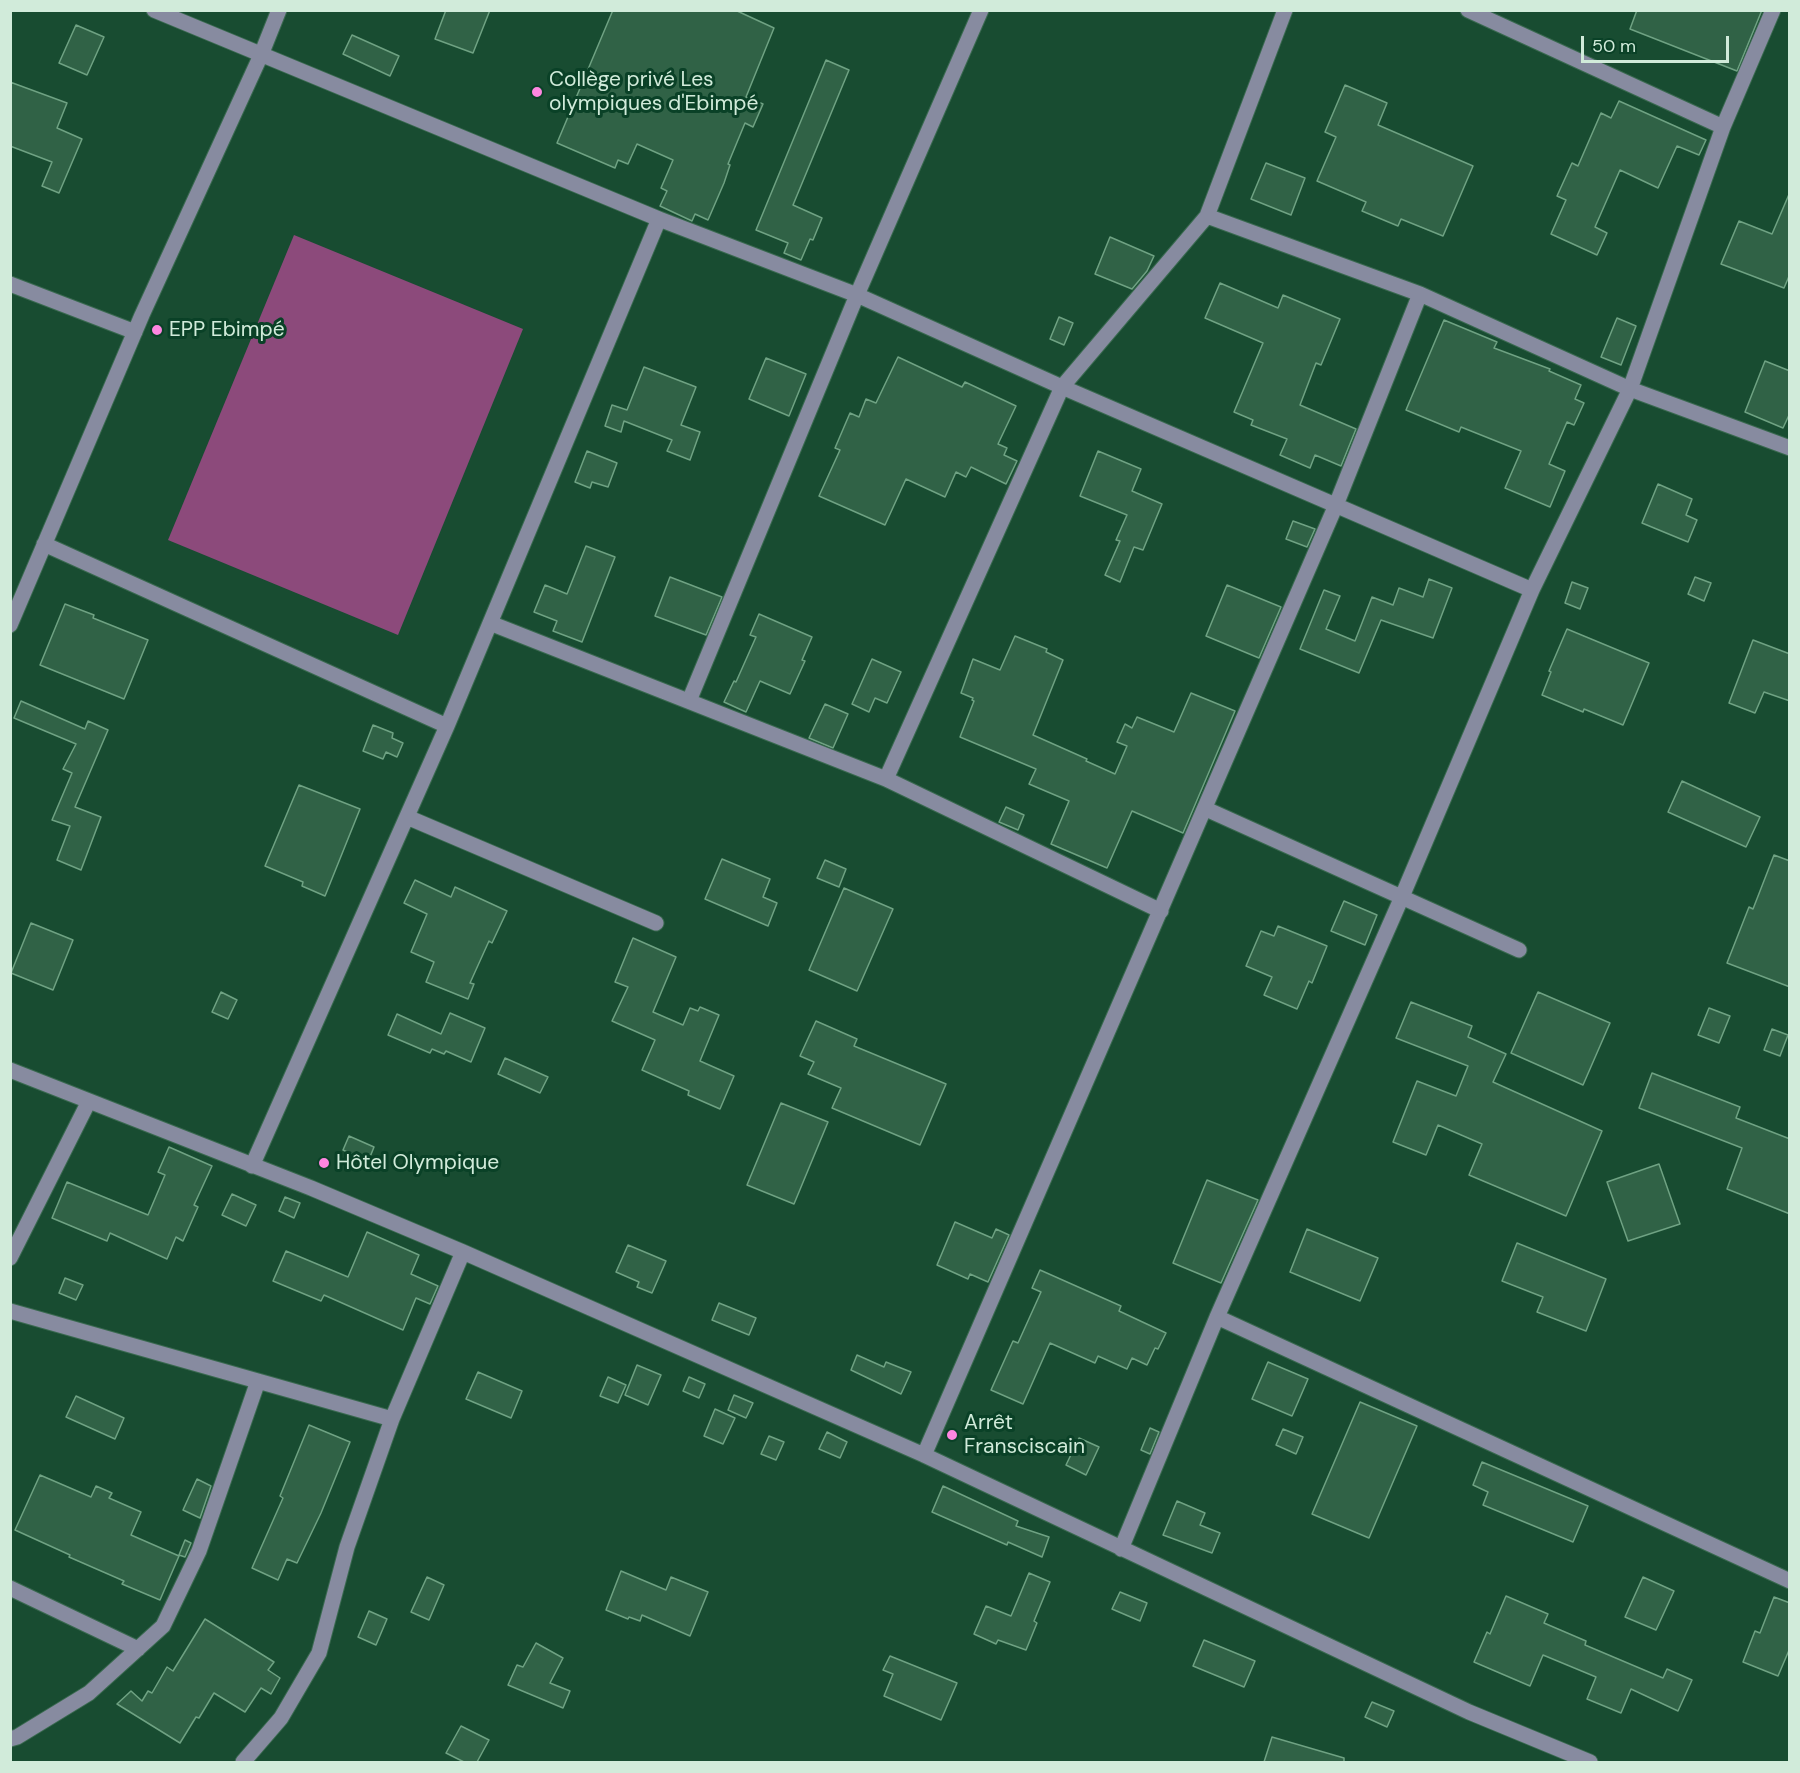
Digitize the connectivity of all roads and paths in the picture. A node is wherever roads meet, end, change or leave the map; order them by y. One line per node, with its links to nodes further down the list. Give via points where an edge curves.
1 (154, 10): 7 (street)
2 (279, 10): 7 (street)
3 (981, 10): 13 (street)
4 (1285, 10): 9 (street)
5 (1468, 10): 8 (street)
6 (1773, 10): 8 (street)
7 (261, 55): 10 (street); 14 (street)
8 (1723, 127): 16 (street)
9 (1207, 216): 12 (street); 15 (street)
10 (659, 219): 13 (street); 21 (street)
11 (10, 284): 14 (street)
12 (1420, 294): 16 (street); 18 (street)
13 (857, 295): 15 (street); 23 (street)
14 (135, 332): 19 (street)
15 (1062, 387): 18 (street); 25 (street)
16 (1630, 389): 17 (street); 20 (street)
17 (1790, 448)
18 (1336, 505): 20 (street); 26 (street)
19 (44, 544): 22 (street); 24 (street)
20 (1532, 590): 28 (street)
21 (490, 623): 23 (street); 24 (street)
22 (10, 625)
23 (689, 701): 25 (street)
24 (447, 726): 27 (street)
25 (886, 779): 29 (street)
26 (1206, 809): 28 (street); 29 (street)
27 (407, 817): 30 (street); 34 (street)
28 (1401, 898): 31 (street); 38 (street)
29 (1161, 911): 41 (street)
30 (656, 923)
31 (1519, 950)
32 (10, 1070): 33 (street)
33 (89, 1101): 34 (street); 36 (street)
34 (252, 1166): 35 (street)
35 (463, 1252): 40 (street); 41 (street)
36 (10, 1258)
37 (10, 1311): 39 (street)
38 (1217, 1317): 42 (street); 43 (street)
39 (258, 1381): 40 (street); 45 (street, via 199,1551 163,1626)
40 (392, 1419): 47 (street, via 347,1547 319,1653 281,1718)
41 (924, 1455): 42 (street)
42 (1121, 1549): 48 (street, via 1469,1712)
43 (1790, 1581)
44 (10, 1588): 45 (street)
45 (138, 1649): 46 (street, via 89,1693)
46 (10, 1739)
47 (243, 1762)
48 (1590, 1762)

